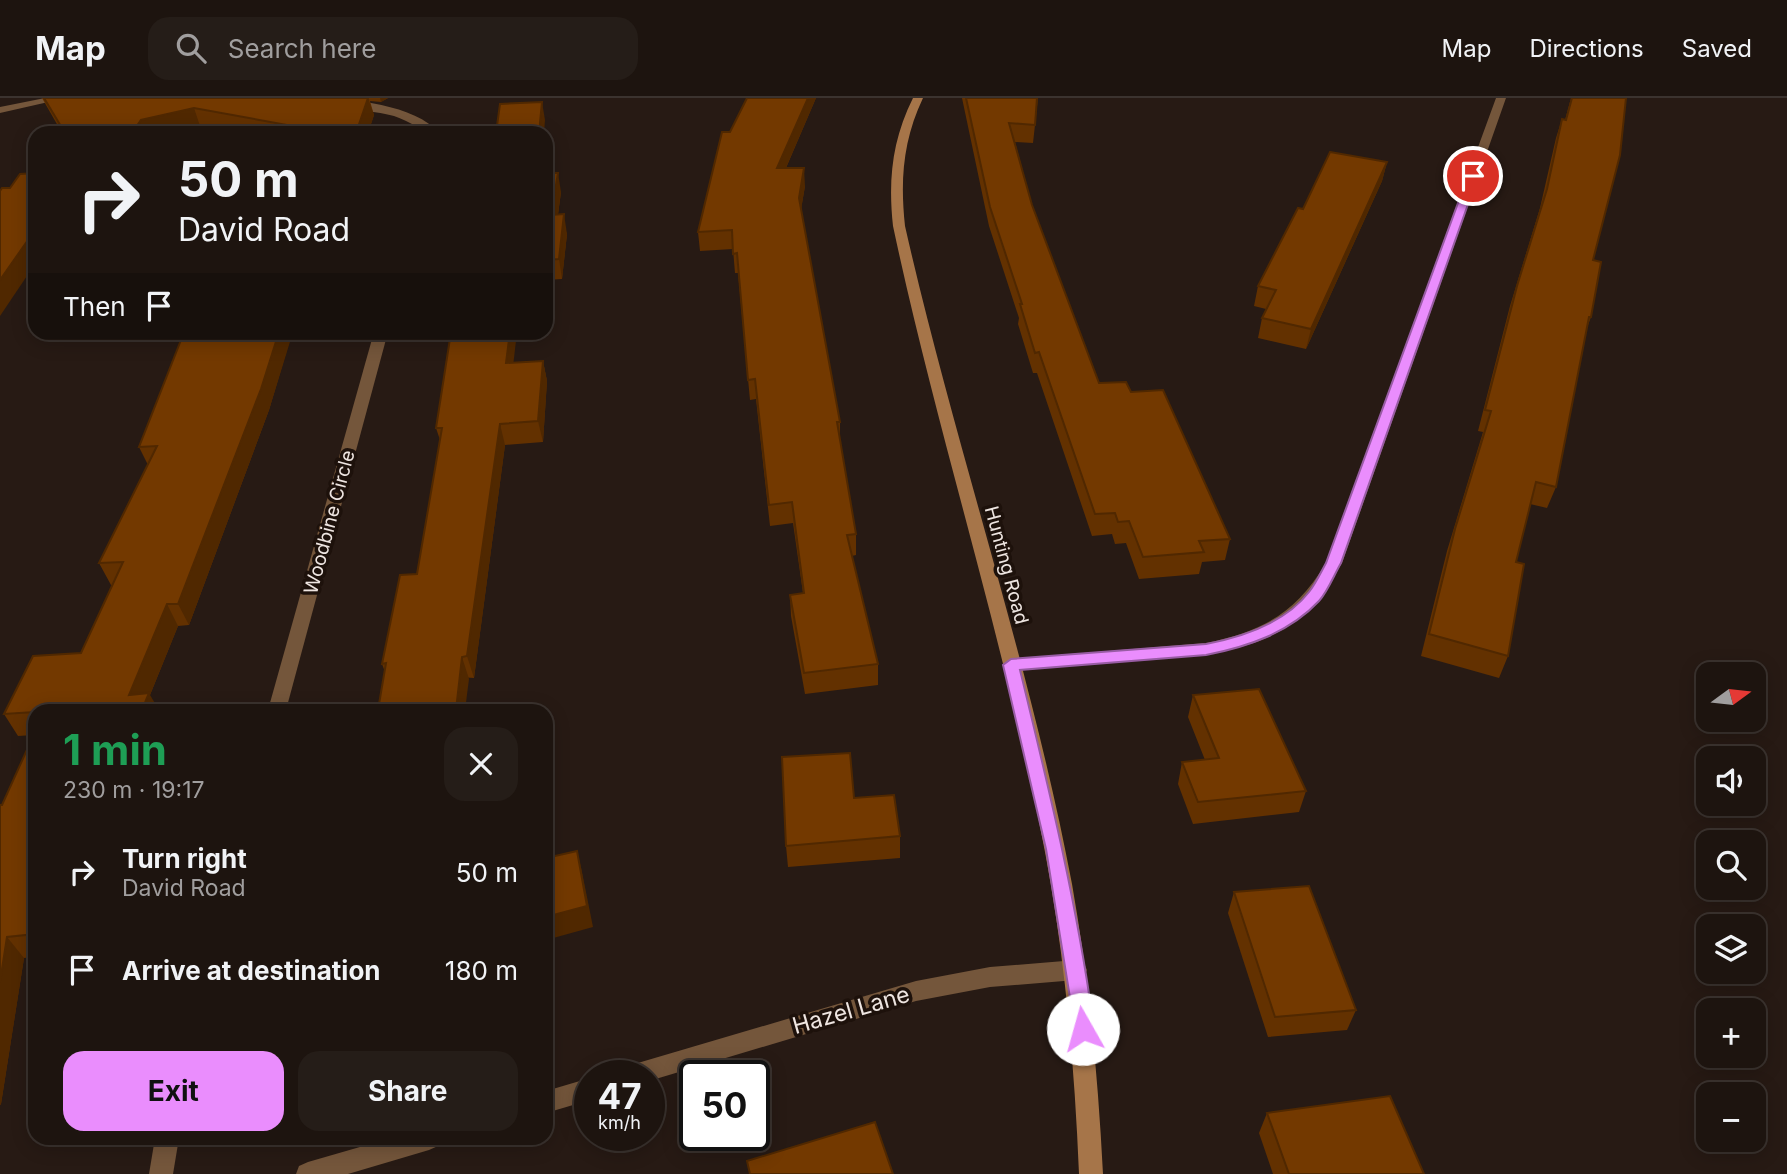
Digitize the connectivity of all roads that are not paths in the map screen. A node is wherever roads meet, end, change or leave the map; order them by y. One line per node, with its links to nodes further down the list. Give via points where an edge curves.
1 (61, 98): 5 (street)
2 (320, 98): 6 (street, via 406,116)
3 (918, 98): 8 (main road, Hunting Road, via 896,156 899,226)
4 (1501, 98): 8 (street, via 1334,563 1314,597 1282,624 1236,644)
5 (0, 110)
6 (427, 126)
7 (380, 340): 9 (street, Woodbine Circle)
8 (1011, 665): 10 (main road, Hunting Road, via 1055,849)
9 (280, 704)
10 (1076, 970): 11 (street, Hazel Lane, via 990,977 916,991); 18 (main road, Hunting Road)
11 (665, 1066)
12 (574, 1094): 13 (street)
13 (553, 1100)
14 (166, 1145): 16 (street)
15 (405, 1145): 17 (street)
16 (161, 1174)
17 (308, 1174)
18 (1091, 1174)

